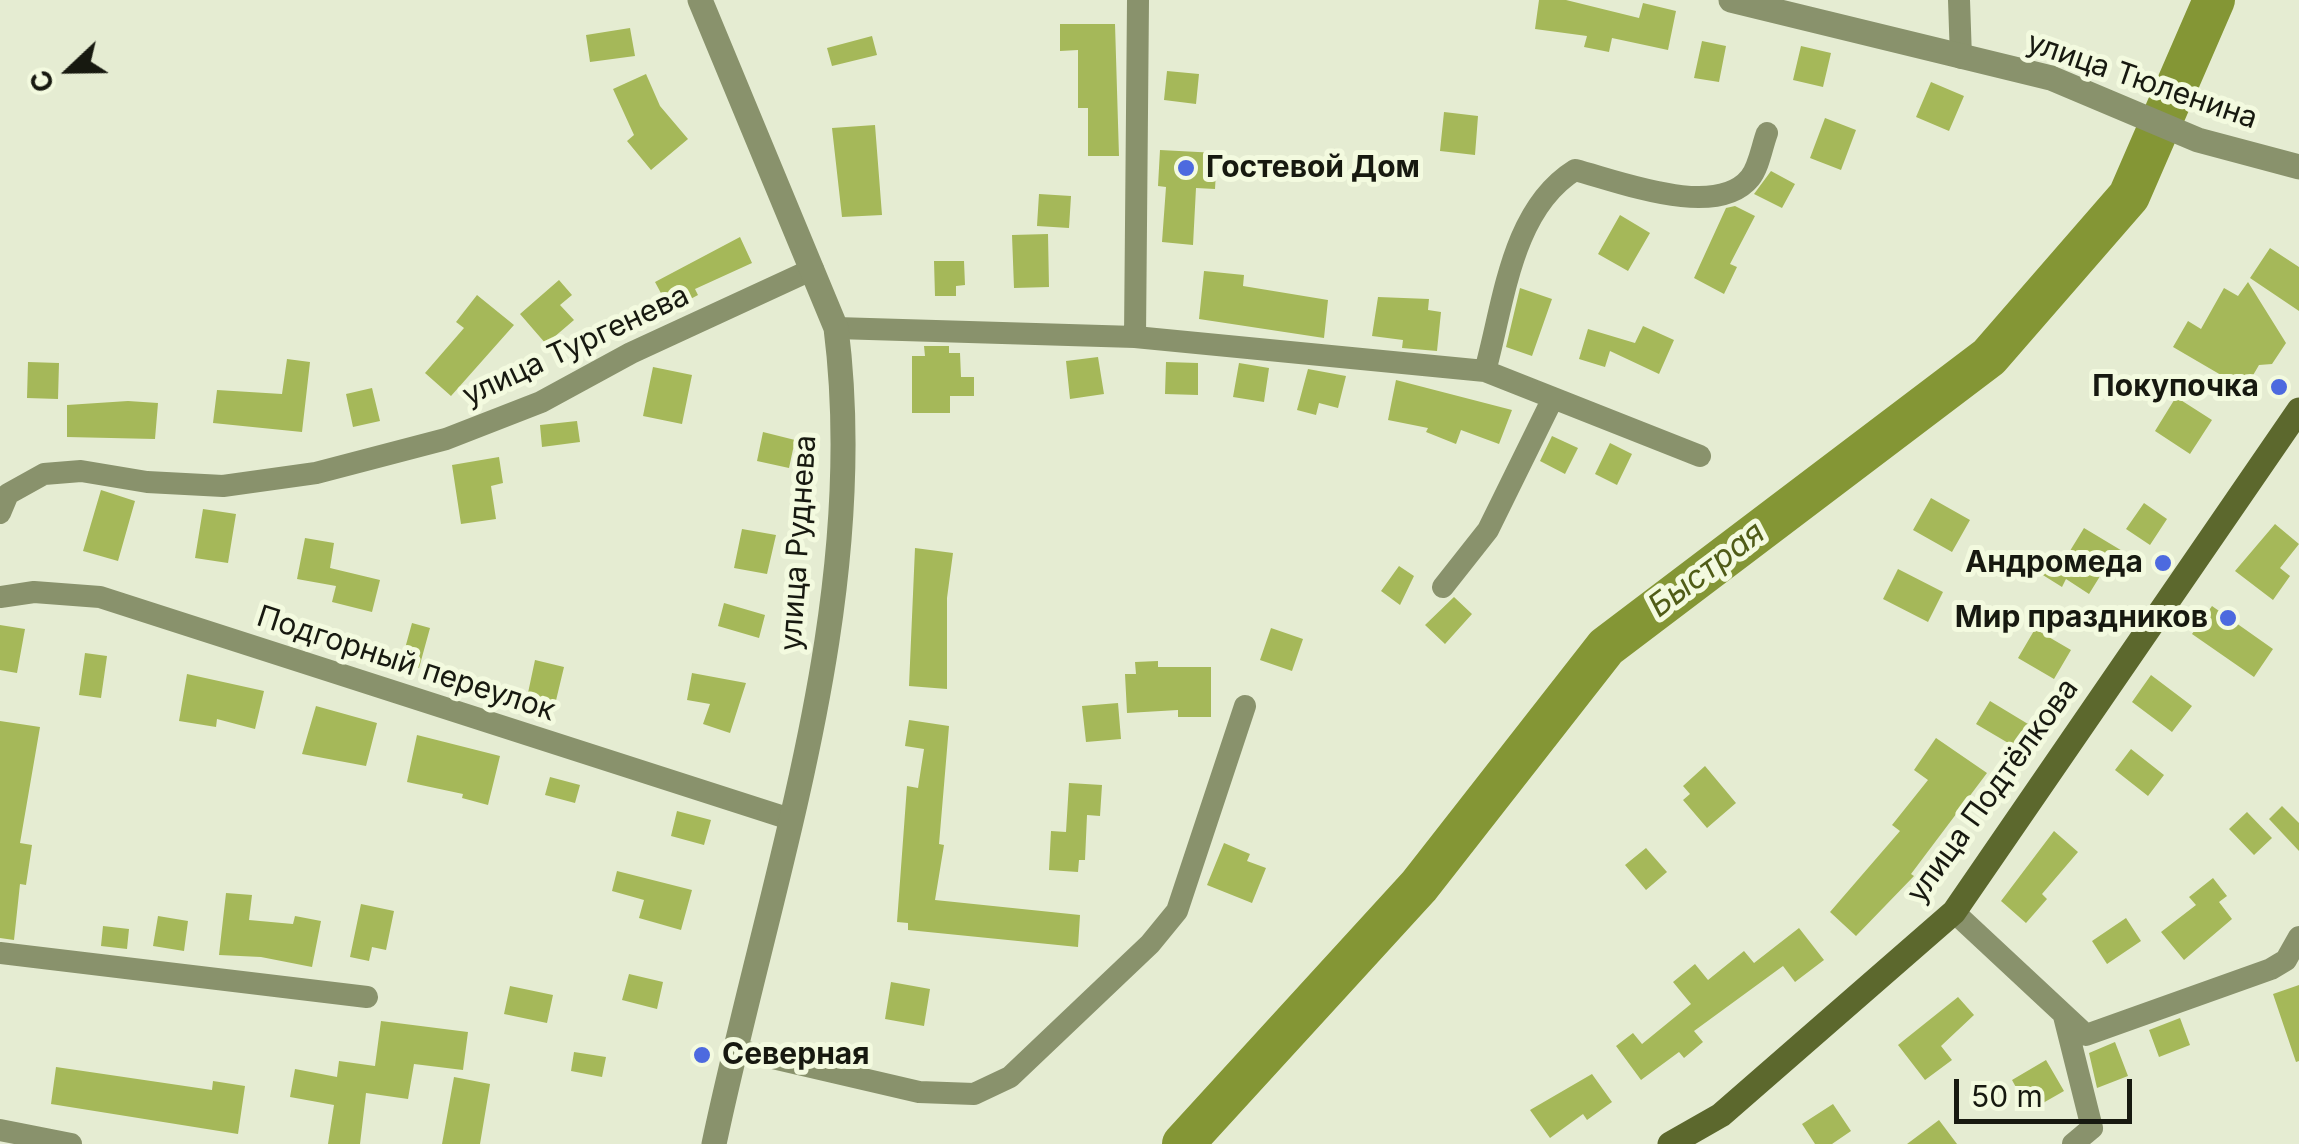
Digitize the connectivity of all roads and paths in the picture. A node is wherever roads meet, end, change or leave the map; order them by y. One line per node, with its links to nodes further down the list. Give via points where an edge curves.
1 (700, 0): 8 (street, улица Руднева)
2 (1138, 0): 10 (street)
3 (1731, 0): 5 (street, улица Тюленина)
4 (1959, 0): 5 (street)
5 (1961, 58): 7 (street, улица Тюленина, via 2051,78 2198,140)
6 (1768, 133): 11 (street, via 1750,178 1715,198 1675,196 1575,170 1555,183 1527,220)
7 (2299, 167)
8 (813, 270): 9 (street, улица Руднева); 15 (street, улица Тургенева, via 541,402 446,439 316,473 223,486 81,471 44,474)
9 (836, 328): 10 (street); 19 (street, улица Руднева, via 842,496 822,675)
10 (1136, 337): 11 (street)
11 (1486, 371): 12 (street)
12 (1553, 398): 14 (street); 16 (street, via 1488,530)
13 (2299, 410): 20 (main road, улица Подтёлкова)
14 (1700, 456)
15 (4, 504)
16 (1443, 587)
17 (0, 598): 19 (street, Подгорный переулок, via 34,592 100,597)
18 (1244, 706): 26 (street, via 1177,910 1010,1077 974,1094 919,1092)
19 (790, 819): 26 (street, улица Руднева)
20 (1954, 912): 25 (street); 30 (main road, улица Подтёлкова, via 1721,1115)
21 (2299, 937): 23 (street)
22 (0, 952): 24 (street)
23 (2292, 958): 25 (street, via 2086,1035)
24 (368, 997)
25 (2064, 1012): 31 (street, via 2092,1128)
26 (734, 1049): 29 (street, улица Руднева)
27 (0, 1130): 28 (street)
28 (72, 1144)
29 (714, 1144)
30 (1670, 1144)
31 (2073, 1144)

